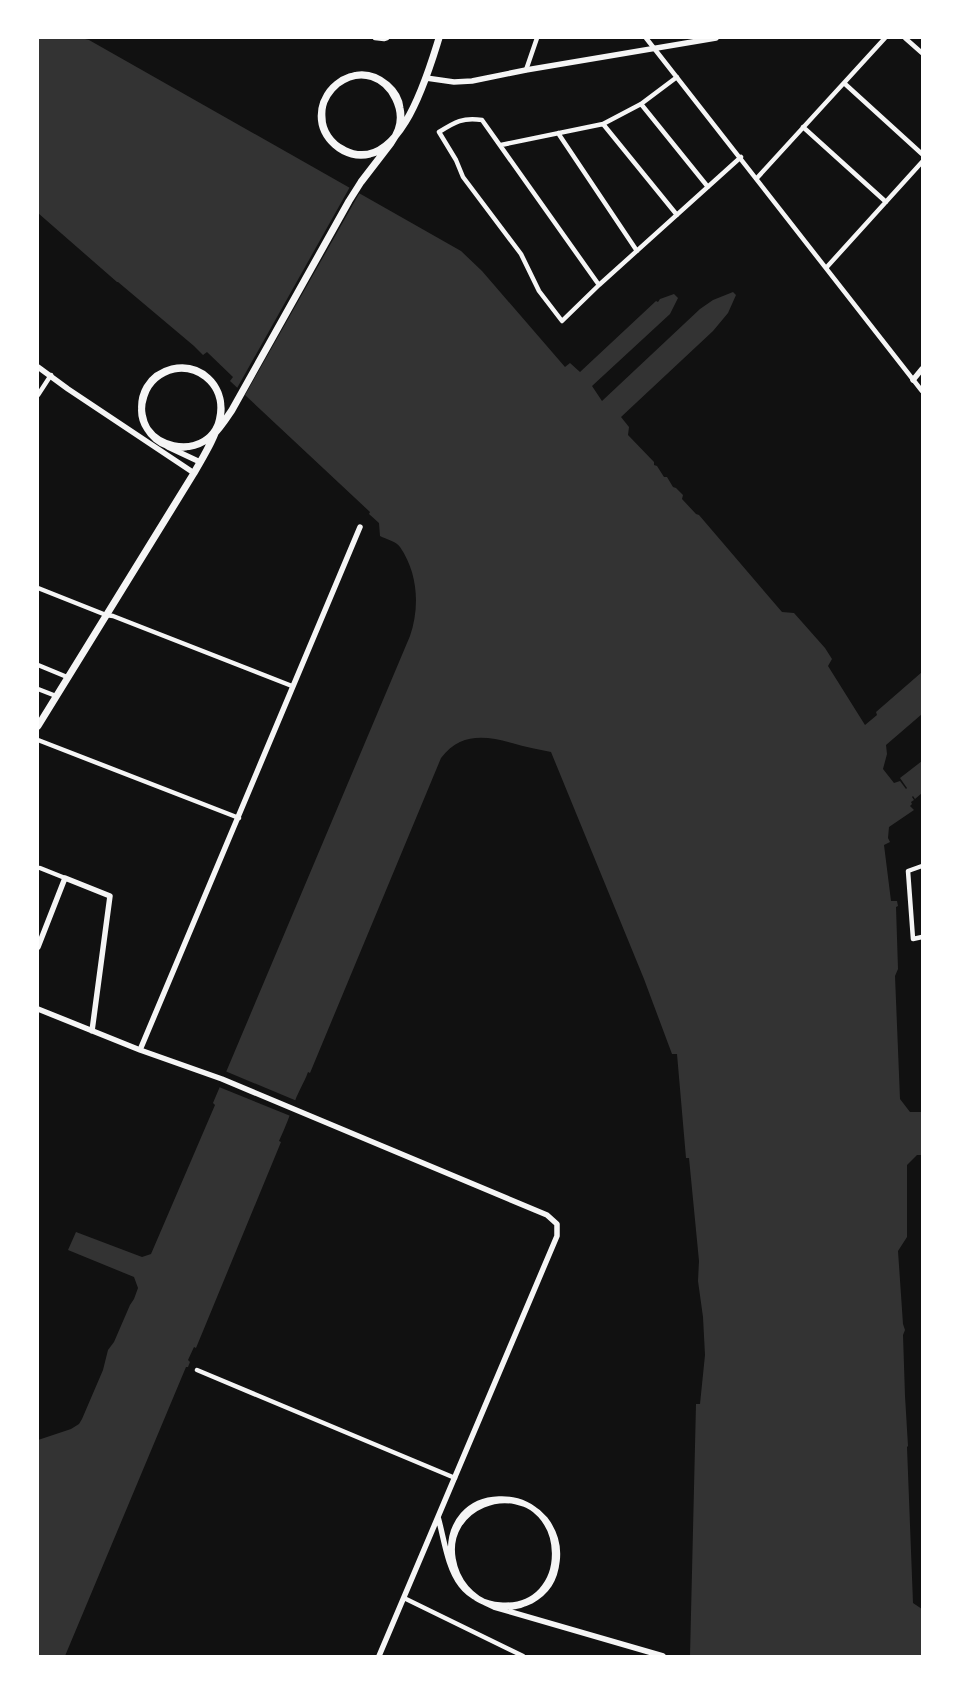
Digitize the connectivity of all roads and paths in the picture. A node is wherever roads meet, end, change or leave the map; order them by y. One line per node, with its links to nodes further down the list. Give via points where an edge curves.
1 (375, 38): 2 (street)
2 (387, 38)
3 (439, 38): 12 (main road)
4 (537, 38): 11 (street)
5 (646, 38): 9 (street)
6 (716, 38): 9 (street)
7 (884, 38): 14 (street)
8 (905, 38): 10 (street)
9 (654, 49): 11 (street); 13 (street)
10 (922, 53)
11 (526, 70): 12 (street, via 472,81)
12 (426, 78): 37 (main road, via 408,117 394,137 382,149 368,154 361,154 353,154 342,150 332,142 322,118 326,98 338,83 355,76 375,78 392,90 398,101 400,109 398,128 394,138 386,146 382,149 376,152 368,154 359,155 348,153 339,148 332,142 328,137 322,125 321,116 322,106 328,92 338,83 349,77 356,76 362,75 372,77 378,79 384,82 391,89 395,94 398,99 401,112 399,128 397,132 394,138 391,143 361,182 232,410 222,424 218,428 215,432 211,436 203,442 196,445 181,448 166,445 156,438 150,432 146,427 142,413 142,401 147,387 156,377 171,369 180,368 188,368 203,374 209,380 214,386 218,394 221,402 220,420 218,423 214,432 209,437 190,446 169,445 158,440 152,434 146,426 143,416 143,397 148,387 153,380 160,375 171,370 192,370 206,377 214,387 218,394 220,410 219,420 218,427 216,434)
13 (677, 78): 15 (street); 21 (street)
14 (844, 83): 17 (street); 20 (street)
15 (641, 104): 16 (street); 24 (street)
16 (603, 124): 18 (street); 26 (street)
17 (803, 127): 23 (street); 25 (street)
18 (558, 133): 19 (street); 27 (street)
19 (501, 145): 29 (street); 29 (street, via 482,120 468,118 439,132 463,178 520,254 539,291 562,321)
20 (922, 154)
21 (741, 157): 23 (street); 24 (street)
22 (922, 162): 25 (street)
23 (757, 178): 28 (street)
24 (708, 187): 26 (street)
25 (886, 202): 28 (street)
26 (677, 215): 27 (street)
27 (637, 251): 29 (street)
28 (826, 268): 33 (street)
29 (599, 285)
30 (38, 366): 32 (street)
31 (922, 369): 33 (street)
32 (51, 375): 35 (street); 36 (street)
33 (913, 380): 34 (street)
34 (922, 391)
35 (38, 395)
36 (127, 428): 37 (street); 38 (street)
37 (200, 462): 38 (main road)
38 (194, 473): 41 (main road)
39 (360, 527): 44 (street)
40 (38, 588): 41 (street)
41 (106, 615): 43 (main road); 44 (street)
42 (38, 665): 43 (street)
43 (67, 677): 46 (main road)
44 (292, 686): 49 (street)
45 (38, 689): 46 (street)
46 (56, 696): 47 (main road)
47 (38, 726)
48 (38, 740): 49 (street)
49 (239, 818): 57 (street)
50 (922, 866): 53 (street, via 908,871 913,939)
51 (40, 868): 52 (street)
52 (65, 878): 54 (street); 56 (street, via 110,896)
53 (922, 937)
54 (38, 947)
55 (38, 1009): 56 (street)
56 (92, 1030): 57 (street)
57 (140, 1050): 59 (street, via 298,1110 547,1216 557,1224 557,1236)
58 (196, 1370): 59 (street)
59 (455, 1478): 60 (street)
60 (438, 1516): 61 (street); 64 (street, via 456,1577 468,1593 479,1600 488,1602 510,1605 524,1602 540,1592 552,1574 555,1550 544,1520 539,1514 535,1510 531,1507 521,1502 501,1498 482,1502 468,1510 451,1537 451,1560 458,1578 463,1587 470,1594 480,1601 488,1604 498,1606 511,1607 525,1603 541,1593 553,1575 556,1559 555,1543 545,1521 540,1515 532,1508 527,1506 522,1503 512,1501 502,1500 492,1501 476,1507 470,1512 460,1523 452,1538 452,1560 459,1579 464,1588 471,1594 476,1598 482,1601 499,1606 512,1607 526,1604 543,1594 554,1575 557,1560 556,1543 551,1527 541,1515 533,1508 528,1506 524,1504 518,1502 513,1501 503,1500 485,1504 464,1519 454,1539 452,1550 453,1561 466,1589 472,1595 478,1599 483,1602 494,1607)
61 (404, 1598): 62 (street); 63 (street)
62 (380, 1656)
63 (523, 1656)
64 (663, 1656)

